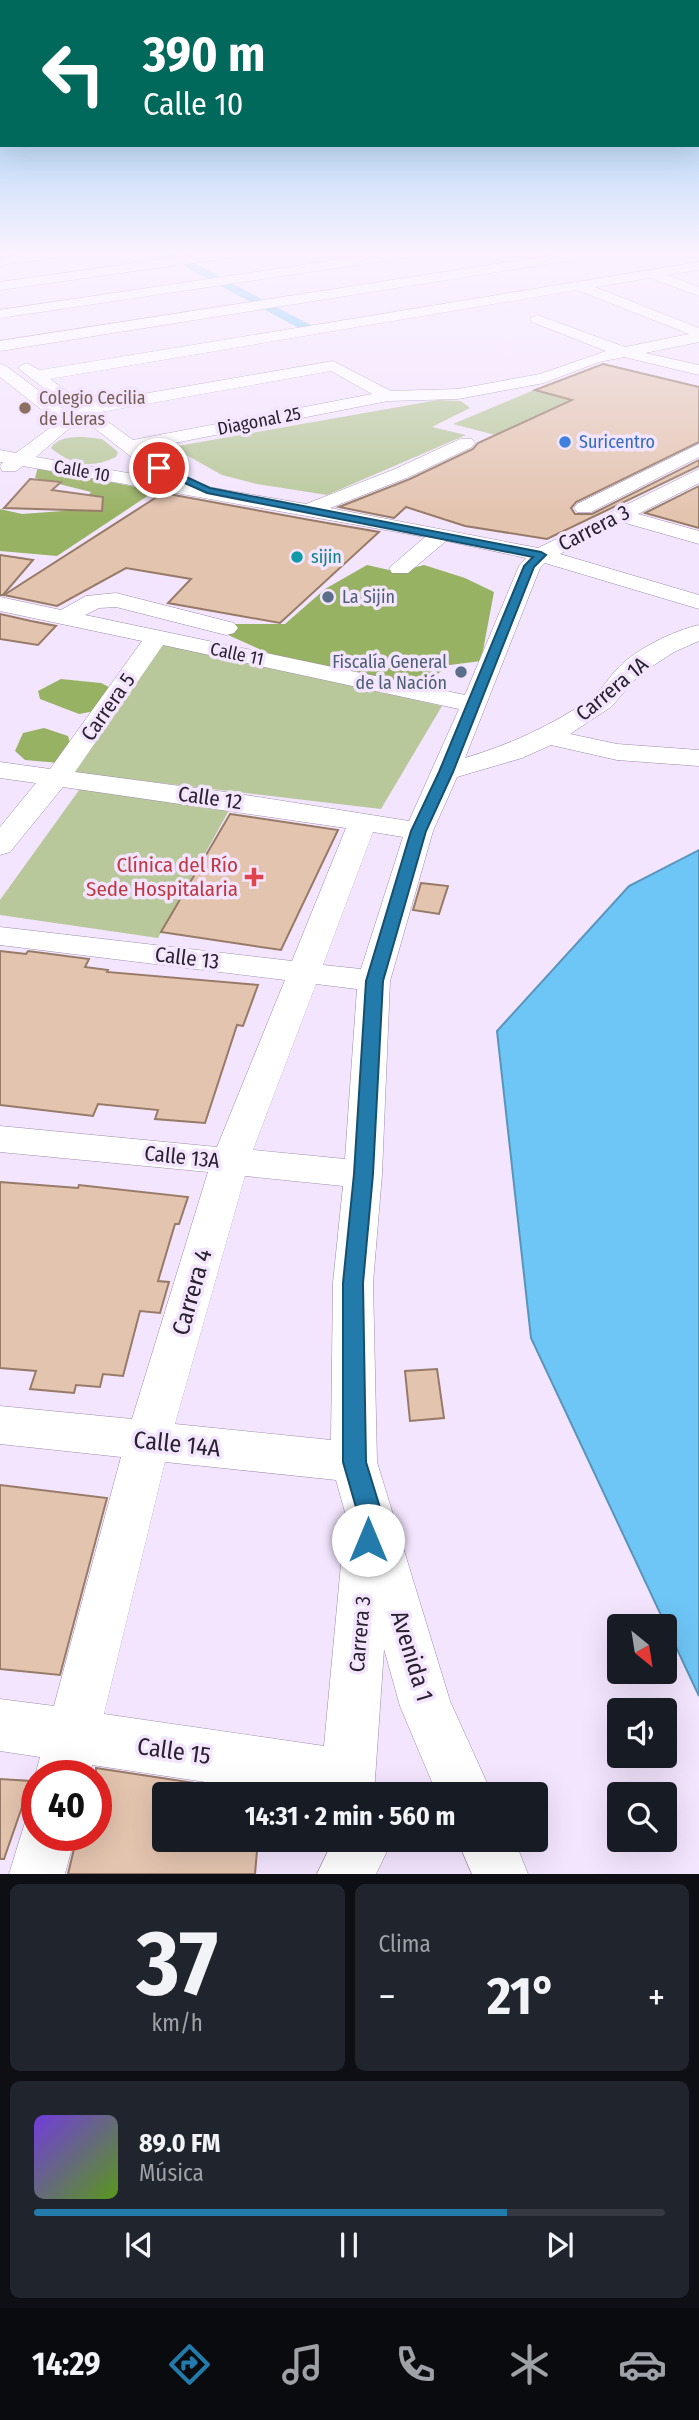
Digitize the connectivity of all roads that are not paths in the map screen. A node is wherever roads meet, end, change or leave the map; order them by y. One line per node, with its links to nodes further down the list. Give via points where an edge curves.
1 (40, 340): 5 (street)
2 (248, 340): 9 (street)
3 (593, 340): 6 (street)
4 (666, 340): 6 (street, Diagonal 25)
5 (0, 347): 9 (street, Calle 10)
6 (623, 352): 8 (street); 10 (street, Diagonal 25, via 531,381 458,394)
7 (0, 369): 13 (street, via 63,420 64,425)
8 (699, 370)
9 (36, 376): 11 (street, Calle 10)
10 (388, 396): 11 (street, via 332,366); 15 (street, Diagonal 25)
11 (83, 410): 12 (street, Calle 10)
12 (112, 434): 13 (street, via 81,431); 15 (street, Calle 10)
13 (51, 437): 17 (street)
14 (466, 443): 24 (street)
15 (133, 449): 18 (street, Diagonal 25, via 117,463); 22 (street, Calle 10, via 166,472)
16 (699, 450): 20 (street)
17 (9, 457): 18 (street, Calle 10); 19 (street)
18 (63, 468): 22 (street, Calle 10)
19 (0, 475)
20 (649, 475): 21 (street); 23 (street)
21 (690, 479): 25 (street, Carrera 3)
22 (207, 490): 24 (street, Calle 10)
23 (584, 508)
24 (308, 510): 26 (street, Calle 10)
25 (621, 515): 27 (street); 28 (street, Carrera 3)
26 (442, 534): 28 (street, Calle 10); 29 (street)
27 (699, 538)
28 (541, 555): 30 (street, Calle 10); 38 (street, Carrera 3, via 530,566)
29 (400, 568)
30 (589, 569): 31 (street); 33 (street)
31 (699, 602)
32 (0, 604): 34 (street, Calle 11)
33 (699, 611)
34 (65, 618): 35 (street, via 94,601 116,600); 37 (street, Calle 11)
35 (226, 628)
36 (699, 632): 39 (street, Carrera 1A, via 630,670 602,702)
37 (158, 637): 38 (street, Calle 11); 43 (street, Carrera 5)
38 (474, 704): 42 (street, Carrera 3)
39 (548, 737): 40 (street, via 617,752); 42 (street, Carrera 1A)
40 (699, 758)
41 (0, 770): 43 (street, Calle 12)
42 (446, 772): 45 (street, Carrera 3)
43 (58, 777): 44 (street, Calle 12); 46 (street, Carrera 5); 47 (street, Carrera 5, via 60,791)
44 (363, 822): 45 (street, Calle 12); 49 (street, Carrera 4)
45 (419, 831): 50 (street, Carrera 3)
46 (0, 846)
47 (0, 870)
48 (0, 936): 49 (street, Calle 13)
49 (304, 972): 50 (street, Calle 13); 52 (street, Carrera 4)
50 (374, 981): 53 (street, Carrera 3)
51 (0, 1139): 52 (street, Calle 13A)
52 (230, 1161): 53 (street, Calle 13A); 55 (street, Carrera 4)
53 (363, 1174): 56 (street, Carrera 3, via 353,1283)
54 (0, 1424): 55 (street, Calle 14A)
55 (148, 1440): 56 (street, Calle 14A); 59 (street, Carrera 4)
56 (354, 1462): 57 (street, Carrera 3)
57 (370, 1514): 61 (street, Carrera 3); 62 (street, Avenida 1, via 426,1706)
58 (0, 1725): 59 (street, Calle 15)
59 (67, 1756): 60 (street, Calle 15)
60 (318, 1782)
61 (347, 1782)
62 (460, 1782)
63 (43, 1851): 66 (street)
64 (344, 1852): 67 (street)
65 (357, 1852): 67 (street)
66 (37, 1874)
67 (344, 1874)

